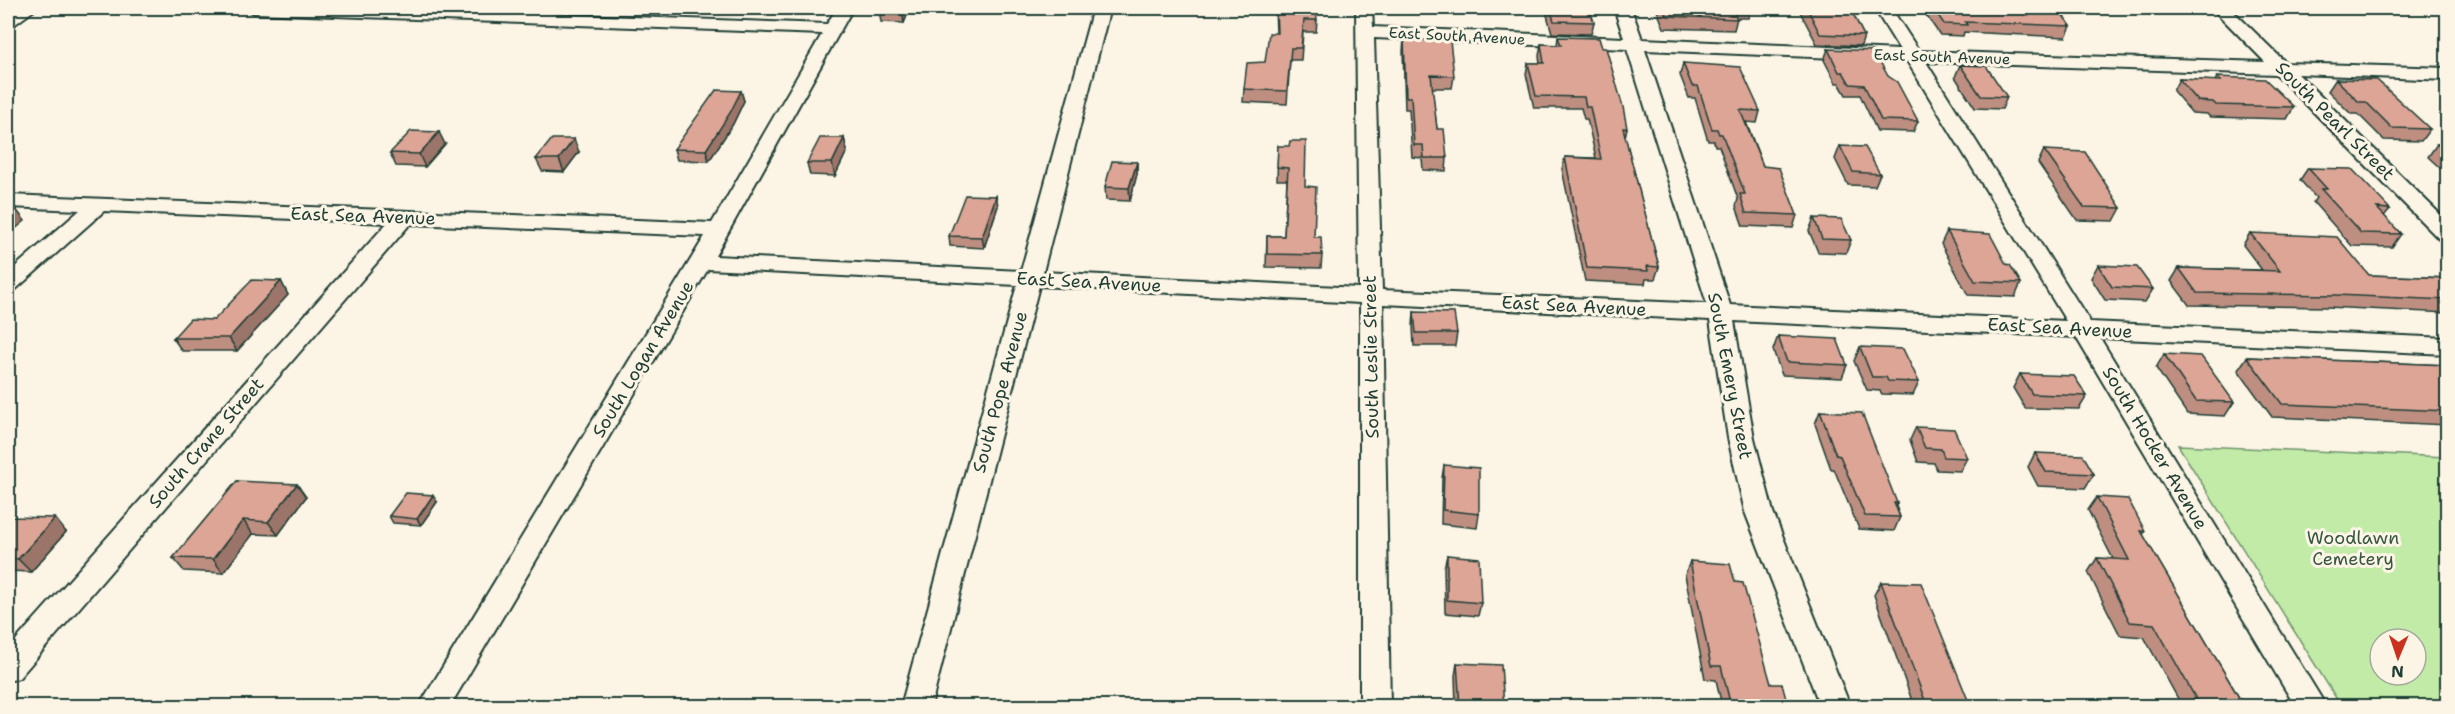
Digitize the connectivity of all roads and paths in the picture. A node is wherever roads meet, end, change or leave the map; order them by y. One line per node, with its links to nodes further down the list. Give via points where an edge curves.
1 (28, 8): 9 (street)
2 (254, 8): 10 (street)
3 (845, 8): 10 (street, South Logan Avenue)
4 (1102, 8): 22 (street, South Pope Avenue)
5 (1364, 8): 11 (street, South Leslie Street)
6 (1623, 8): 12 (street, South Emery Street)
7 (1883, 8): 13 (street, South Hocker Avenue)
8 (2221, 8): 14 (street, South Pearl Street)
9 (8, 21)
10 (833, 29): 19 (street, South Logan Avenue)
11 (1365, 32): 12 (street, East South Avenue); 24 (street, South Leslie Street)
12 (1635, 44): 13 (street, East South Avenue); 25 (street, South Emery Street)
13 (1913, 56): 14 (street, East South Avenue); 26 (street, South Hocker Avenue)
14 (2283, 68): 15 (street, East South Avenue); 20 (street, South Pearl Street)
15 (2448, 74)
16 (8, 201): 17 (street, East Sea Avenue)
17 (97, 206): 18 (street, East Sea Avenue); 23 (street)
18 (404, 217): 19 (street, East Sea Avenue); 28 (street, South Crane Street)
19 (719, 230): 21 (street, South Logan Avenue)
20 (2448, 235)
21 (701, 262): 22 (street, East Sea Avenue); 29 (street, South Logan Avenue)
22 (1030, 279): 24 (street, East Sea Avenue); 30 (street, South Pope Avenue)
23 (8, 284)
24 (1371, 296): 25 (street, East Sea Avenue); 31 (street, South Leslie Street)
25 (1721, 313): 26 (street, East Sea Avenue); 32 (street, South Emery Street, via 1741,438 1759,512)
26 (2083, 329): 27 (street, East Sea Avenue); 33 (street, South Hocker Avenue)
27 (2448, 346)
28 (8, 669)
29 (434, 706)
30 (915, 706)
31 (1375, 706)
32 (1835, 706)
33 (2311, 706)

